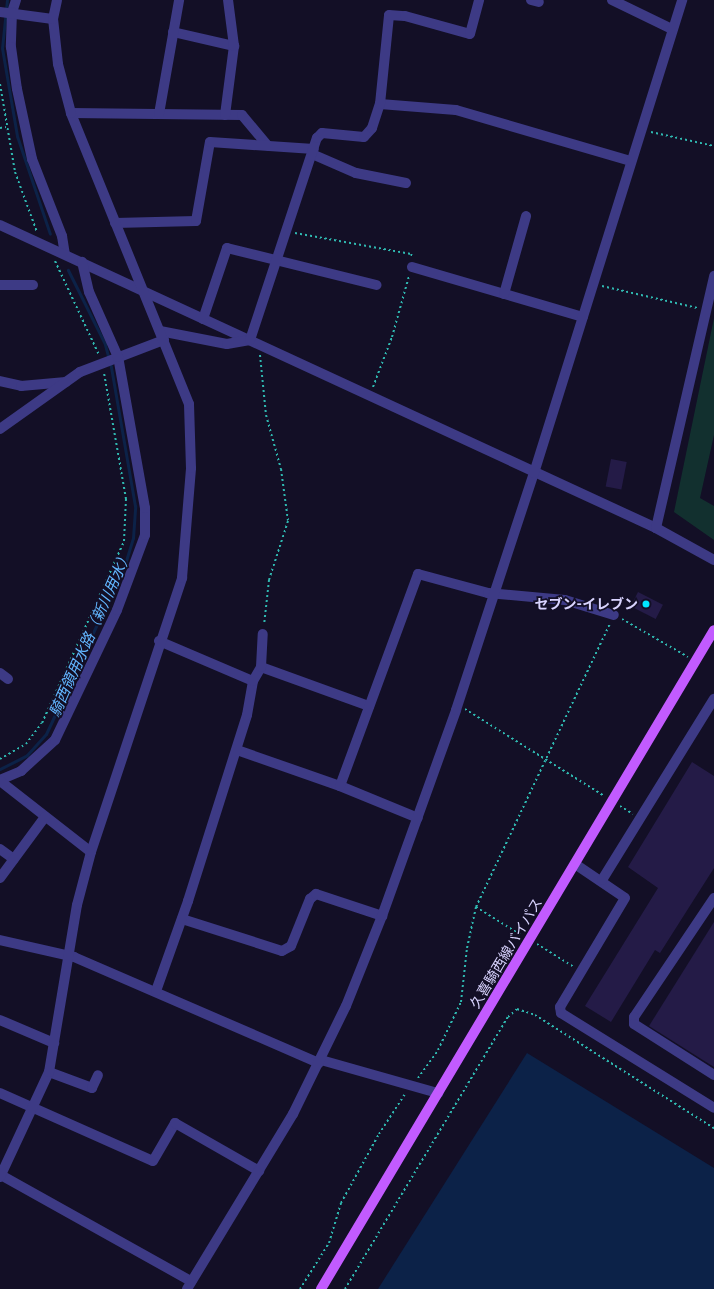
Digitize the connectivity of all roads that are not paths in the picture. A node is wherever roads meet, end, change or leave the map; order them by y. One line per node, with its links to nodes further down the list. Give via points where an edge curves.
1 (16, 0): 9 (street)
2 (57, 0): 10 (street)
3 (179, 0): 12 (street)
4 (228, 0): 13 (street)
5 (479, 0): 14 (street, via 470,34 389,15)
6 (612, 0): 11 (street)
7 (682, 0): 11 (street)
8 (0, 12): 9 (street)
9 (12, 12): 10 (street); 25 (street, via 11,48 31,152 62,236)
10 (53, 19): 15 (street, via 58,64)
11 (672, 29): 20 (street)
12 (173, 32): 13 (street); 16 (street)
13 (234, 46): 17 (street)
14 (380, 104): 19 (street, via 372,128 364,137 322,133); 20 (street, via 456,110)
15 (71, 113): 16 (street); 23 (street)
16 (159, 114): 17 (street)
17 (225, 115): 18 (street, via 242,115)
18 (268, 146): 19 (street); 23 (street, via 210,142 196,221)
19 (313, 152): 21 (street, via 356,173); 27 (street)
20 (630, 161): 35 (street)
21 (406, 182)
22 (526, 216): 34 (street)
23 (115, 223): 33 (street)
24 (0, 225): 25 (street)
25 (60, 256): 26 (street)
26 (82, 262): 33 (street); 39 (street, via 89,292)
27 (276, 262): 32 (street); 36 (street, via 227,248); 38 (street)
28 (412, 267): 34 (street)
29 (714, 276): 44 (street)
30 (0, 285): 31 (street)
31 (33, 285)
32 (376, 285)
33 (142, 290): 36 (street); 37 (street)
34 (504, 294): 35 (street)
35 (583, 317): 43 (street)
36 (204, 319): 38 (street)
37 (162, 336): 38 (street, via 227,344); 39 (street); 50 (street, via 189,404 191,468 182,578)
38 (255, 342): 43 (street)
39 (118, 357): 41 (street, via 104,367); 56 (street, via 145,508 145,534 141,551 117,610 54,740 25,767)
40 (0, 381): 41 (street, via 22,386)
41 (66, 382): 42 (street)
42 (0, 429)
43 (534, 473): 44 (street); 46 (street)
44 (656, 528): 45 (street)
45 (714, 560)
46 (494, 594): 47 (street, via 565,600); 54 (street, via 418,574); 59 (street)
47 (614, 615)
48 (714, 630): 63 (main road, 久喜騎西線バイパス)
49 (263, 634): 51 (street)
50 (159, 641): 52 (street); 61 (street)
51 (261, 667): 52 (street); 54 (street)
52 (252, 681): 55 (street, via 248,715)
53 (714, 699): 65 (street)
54 (369, 706): 57 (street)
55 (237, 750): 57 (street); 68 (street)
56 (0, 781): 58 (street)
57 (340, 786): 59 (street)
58 (45, 817): 61 (street); 62 (street)
59 (418, 818): 67 (street)
60 (0, 849): 62 (street)
61 (91, 852): 70 (street)
62 (14, 859): 64 (street)
63 (575, 864): 65 (street); 78 (main road, 久喜騎西線バイパス)
64 (0, 878)
65 (602, 880): 81 (street, via 622,893 623,903 560,1007 560,1013)
66 (714, 898): 77 (street, via 634,1017 634,1024)
67 (382, 916): 68 (street, via 316,894 310,899 291,946 282,951); 74 (street)
68 (182, 919): 71 (street)
69 (0, 940): 70 (street)
70 (68, 955): 71 (street); 73 (street)
71 (156, 991): 74 (street)
72 (0, 1020): 73 (street)
73 (54, 1043): 75 (street)
74 (320, 1061): 78 (street); 82 (street)
75 (49, 1072): 76 (street, via 92,1088); 80 (street)
76 (98, 1075)
77 (714, 1075)
78 (438, 1093): 85 (main road, 久喜騎西線バイパス)
79 (0, 1094): 80 (street)
80 (32, 1108): 82 (street, via 153,1161 175,1123); 83 (street)
81 (714, 1108)
82 (259, 1171): 84 (street)
83 (0, 1176): 84 (street)
84 (189, 1285)
85 (320, 1289)

